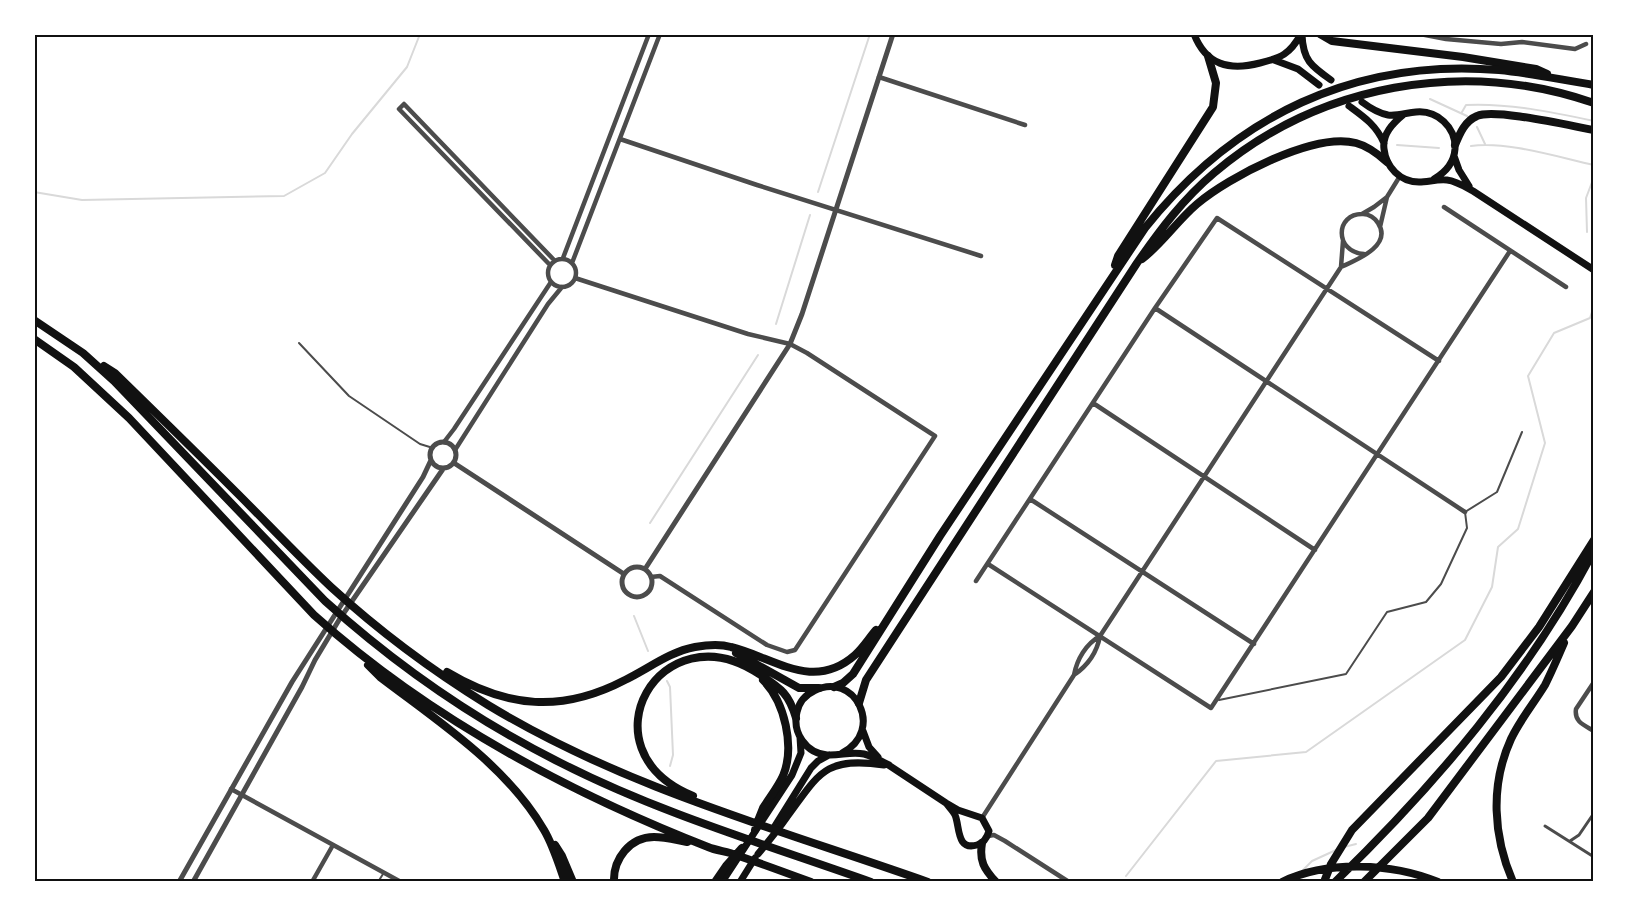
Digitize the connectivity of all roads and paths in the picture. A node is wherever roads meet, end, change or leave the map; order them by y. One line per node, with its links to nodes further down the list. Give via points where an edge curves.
1 (649, 34): 39 (street)
2 (660, 34): 22 (street)
3 (893, 34): 11 (street)
4 (1301, 34): 10 (main road, via 1293,47); 13 (main road, via 1307,61)
5 (1320, 34): 12 (highway, via 1332,41 1536,69)
6 (1420, 34): 8 (street, via 1575,49)
7 (1194, 35): 9 (main road)
8 (1586, 44)
9 (1208, 56): 10 (main road, via 1229,67); 46 (highway, via 1216,83 1213,107 1118,256)
10 (1274, 60): 14 (main road, via 1298,69)
11 (879, 77): 20 (street); 32 (street)
12 (1558, 79): 15 (highway); 46 (highway, via 1499,70 1443,69 1389,75 1331,90 1287,109 1232,142 1182,185)
13 (1331, 80)
14 (1319, 85)
15 (1593, 85)
16 (1362, 102): 19 (main road, via 1381,113)
17 (1593, 103): 41 (highway, via 1540,89 1466,81 1359,94 1300,118 1256,142 1213,174 1173,215)
18 (1349, 106): 23 (main road, via 1371,123)
19 (1404, 114): 23 (main road, via 1394,122); 24 (main road, via 1424,111 1442,119)
20 (1025, 125)
21 (1593, 129): 24 (highway, via 1496,112 1479,114 1467,122)
22 (620, 139): 32 (street); 42 (street)
23 (1384, 143): 26 (main road)
24 (1455, 145): 25 (main road)
25 (1454, 155): 28 (main road, via 1450,165); 29 (main road, via 1458,170)
26 (1387, 162): 27 (main road); 41 (highway, via 1367,147 1340,142 1272,160 1237,176 1208,196)
27 (1400, 176): 28 (main road, via 1414,182); 30 (street)
28 (1432, 180): 29 (main road, via 1457,182)
29 (1473, 191): 45 (main road)
30 (1387, 197): 33 (street); 34 (street)
31 (1444, 207): 36 (street)
32 (835, 210): 38 (street); 56 (street)
33 (1362, 213): 34 (street, via 1374,218); 35 (street, via 1345,222)
34 (1380, 227): 37 (street, via 1380,242)
35 (1343, 241): 37 (street, via 1351,250); 44 (street)
36 (1510, 251): 50 (street); 58 (street)
37 (1364, 254): 44 (street)
38 (981, 256)
39 (564, 258): 40 (street); 42 (street)
40 (555, 261): 43 (street); 43 (street, via 404,104 399,109)
41 (1137, 262): 95 (highway, via 866,680)
42 (572, 263): 47 (street)
43 (550, 265): 48 (street)
44 (1341, 267): 51 (street)
45 (1593, 270)
46 (1113, 274): 82 (highway)
47 (575, 278): 49 (street); 56 (street)
48 (551, 282): 49 (street); 62 (street)
49 (562, 287): 64 (street)
50 (1566, 287)
51 (1327, 288): 52 (street, via 1217,218); 58 (street); 59 (street)
52 (1155, 308): 59 (street); 60 (street)
53 (34, 320): 57 (highway)
54 (34, 339): 85 (highway, via 109,398)
55 (298, 343): 63 (lane, via 349,396)
56 (790, 344): 76 (street); 79 (street, via 935,436 795,650 779,651 767,645 660,576)
57 (83, 353): 88 (highway, via 115,374 333,588); 135 (highway, via 160,426 325,601 430,685 497,729 561,764 722,830)
58 (1438, 361): 65 (street)
59 (1266, 381): 65 (street); 69 (street)
60 (1093, 403): 69 (street); 70 (street)
61 (1522, 432): 71 (lane, via 1497,492)
62 (444, 442): 63 (street); 64 (street)
63 (432, 448): 66 (street)
64 (455, 450): 67 (street)
65 (1376, 453): 71 (street); 73 (street)
66 (431, 460): 68 (street); 103 (street, via 292,682)
67 (454, 463): 68 (street); 78 (street)
68 (443, 469): 104 (street, via 339,620)
69 (1204, 476): 73 (street); 77 (street)
70 (1030, 499): 75 (street); 77 (street)
71 (1465, 512): 94 (lane, via 1467,528 1441,584 1426,602 1387,612 1346,675)
72 (1593, 540): 140 (highway, via 1539,627 1502,677 1352,830)
73 (1315, 549): 86 (street)
74 (1593, 551): 141 (highway, via 1548,630 1455,756 1385,834)
75 (988, 564): 80 (street); 84 (street)
76 (645, 569): 78 (street, via 636,567); 79 (street)
77 (1142, 571): 84 (street); 86 (street)
78 (624, 574): 79 (street, via 624,589 636,597 650,591)
79 (651, 577)
80 (976, 581)
81 (1593, 592): 83 (highway)
82 (903, 594): 87 (highway, via 856,655 822,672 784,668 729,646); 92 (highway, via 853,674)
83 (1572, 626): 142 (highway, via 1428,818); 144 (highway, via 1544,685 1511,738 1498,780 1498,828)
84 (1100, 636): 90 (street, via 1086,649); 90 (street, via 1084,669); 94 (street, via 1211,708)
85 (344, 642): 113 (highway, via 380,677 477,752 511,785); 118 (highway, via 474,734 546,775)
86 (1254, 644): 94 (street)
87 (710, 646): 88 (highway, via 670,655 602,691 579,699 549,702 499,697 469,685); 93 (highway, via 737,653 799,688)
88 (405, 647): 107 (highway, via 486,704 575,753)
89 (750, 667): 96 (highway, via 782,689); 107 (highway, via 717,656 680,661 649,686 640,704 639,742 658,776 678,790); 112 (highway, via 775,695 788,746 783,777 762,810)
90 (1074, 675): 109 (street)
91 (1593, 682): 98 (street, via 1575,714)
92 (834, 687): 93 (main road); 95 (main road, via 848,692)
93 (819, 688): 96 (main road, via 803,699)
94 (1216, 701)
95 (859, 703): 97 (main road, via 864,716)
96 (796, 718): 99 (main road)
97 (863, 730): 100 (main road, via 855,744); 102 (main road, via 874,754)
98 (1593, 731)
99 (800, 737): 101 (main road, via 812,750); 112 (main road, via 799,762)
100 (842, 753): 101 (main road); 102 (main road, via 864,754)
101 (829, 755): 120 (main road, via 811,768)
102 (889, 765): 105 (main road); 120 (main road, via 853,762 822,772)
103 (231, 789): 104 (street); 123 (street)
104 (242, 794): 117 (street); 124 (street)
105 (946, 803): 108 (main road); 111 (main road)
106 (1593, 813): 115 (street)
107 (735, 815): 136 (highway)
108 (971, 815): 109 (main road); 111 (main road, via 962,819)
109 (982, 818): 114 (main road, via 988,826)
110 (1545, 826): 115 (street)
111 (958, 827): 116 (main road, via 959,837 966,844)
112 (755, 830): 119 (main road)
113 (546, 832): 128 (highway); 129 (highway)
114 (988, 836): 116 (main road); 138 (street, via 1005,841)
115 (1570, 842): 121 (street)
116 (982, 843): 137 (highway, via 981,861)
117 (333, 845): 122 (street); 125 (street)
118 (711, 848): 130 (highway, via 652,837 631,844 619,856); 134 (highway)
119 (742, 848): 131 (highway); 132 (main road)
120 (758, 854): 133 (main road)
121 (1593, 857)
122 (384, 872): 126 (lane); 127 (street)
123 (179, 882)
124 (192, 882)
125 (312, 882)
126 (378, 882)
127 (401, 882)
128 (565, 882)
129 (573, 882)
130 (614, 882)
131 (715, 882)
132 (722, 882)
133 (740, 882)
134 (812, 882)
135 (871, 882)
136 (928, 882)
137 (996, 882)
138 (1069, 882)
139 (1282, 882): 143 (highway, via 1293,876 1342,867 1388,867)
140 (1324, 882)
141 (1335, 882)
142 (1364, 882)
143 (1438, 882)
144 (1513, 882)

